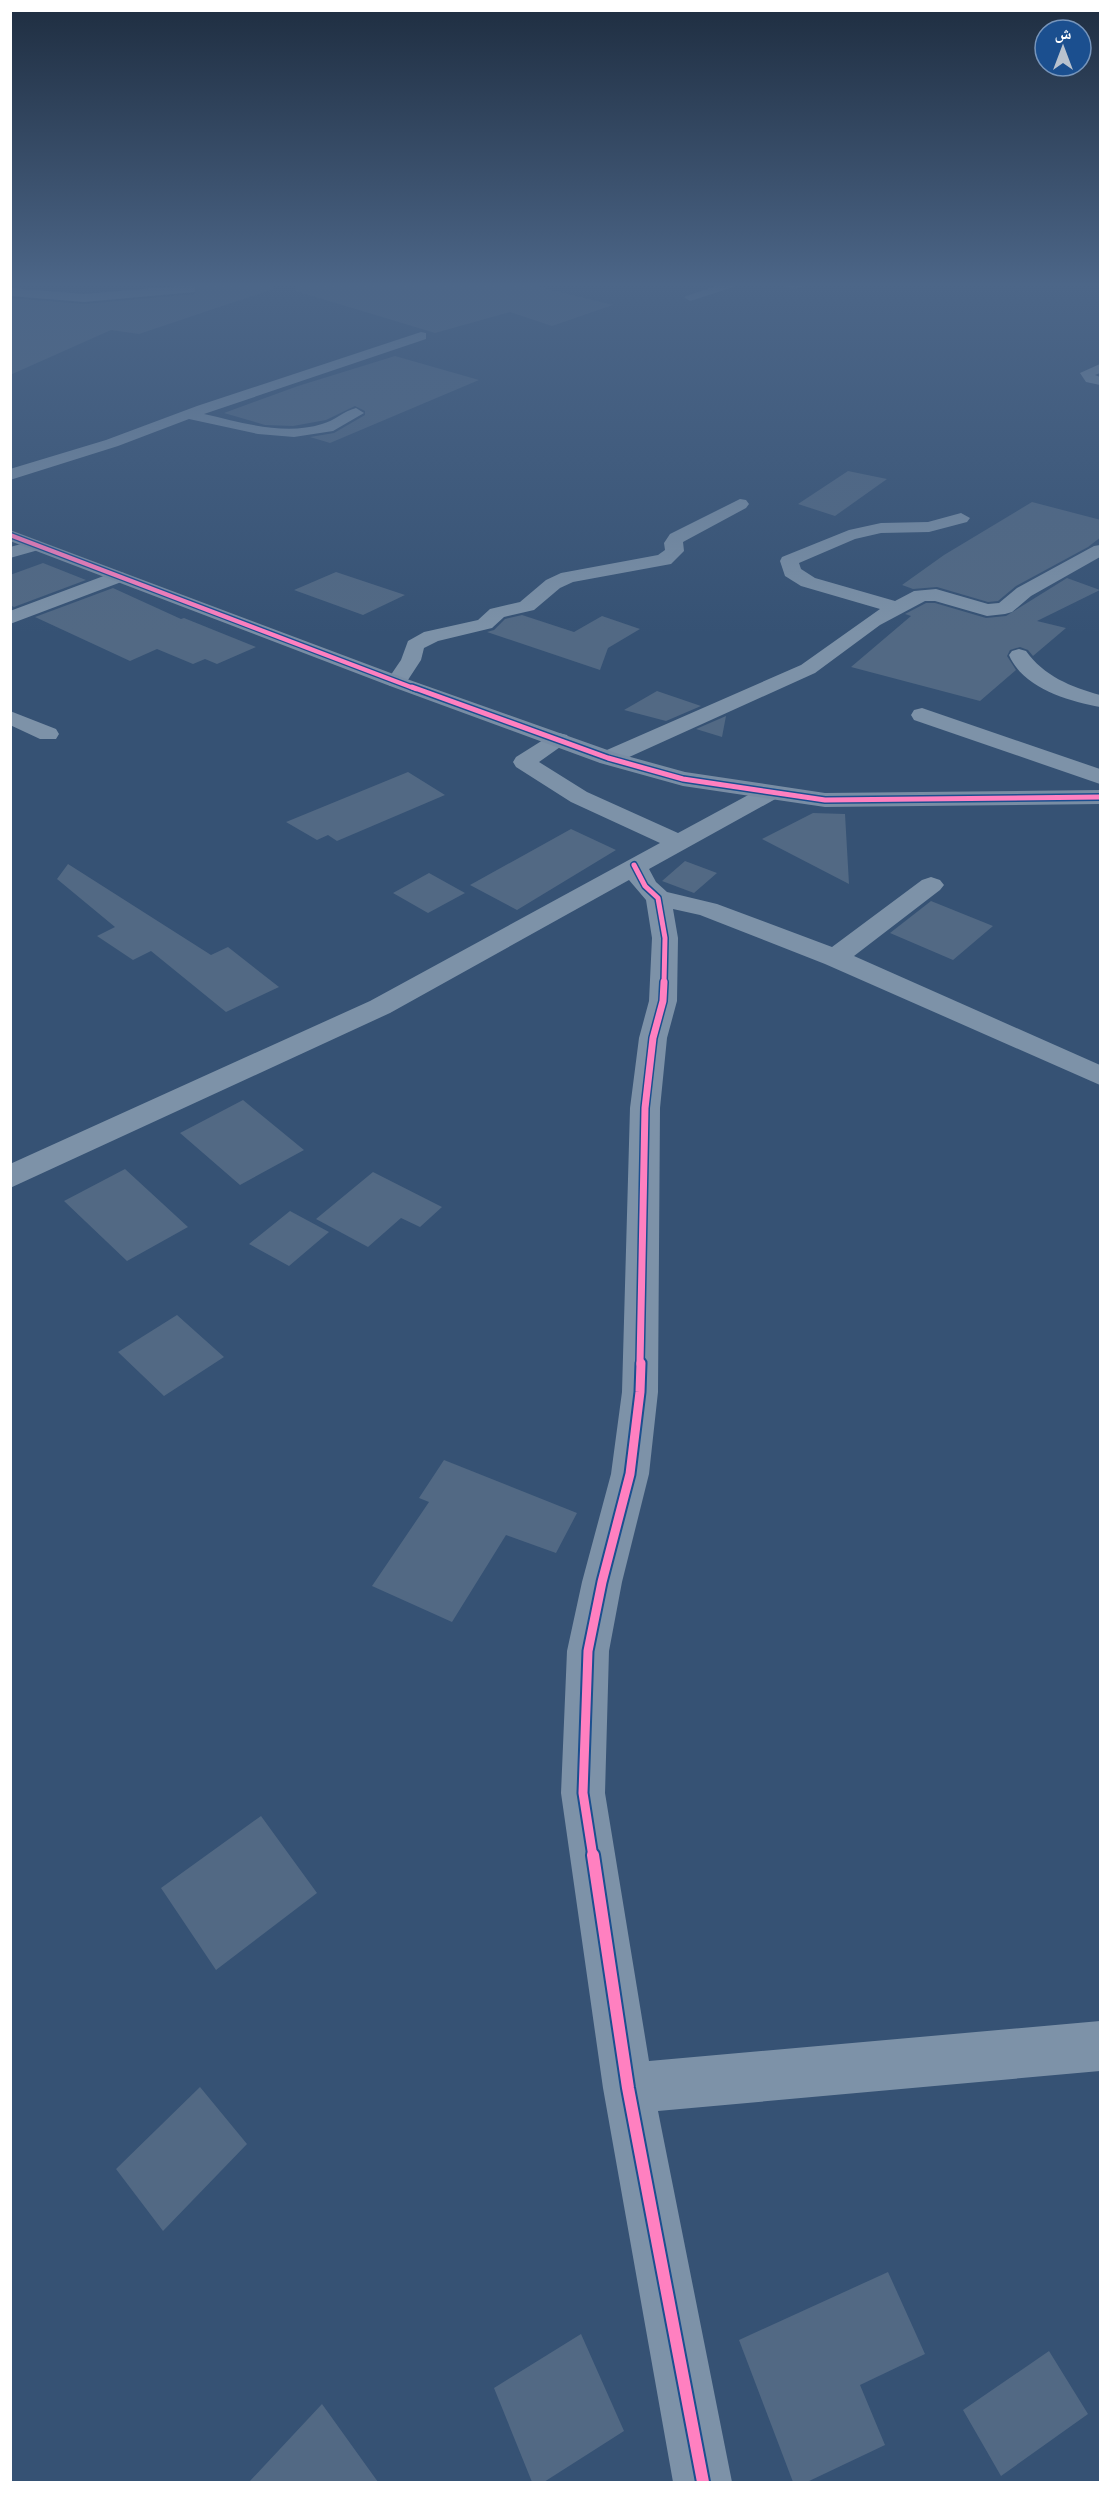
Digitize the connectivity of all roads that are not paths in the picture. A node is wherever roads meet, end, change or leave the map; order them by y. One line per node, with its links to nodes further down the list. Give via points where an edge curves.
1 (233, 400): 3 (street)
2 (356, 413): 3 (street, via 325,428 296,432)
3 (190, 415): 4 (street)
4 (10, 475)
5 (740, 504): 15 (street, via 676,538 673,555 664,560 568,577 552,584 527,606 497,613 485,624 431,636 416,645)
6 (961, 518): 12 (street, via 929,527 881,528 849,535 789,561 792,572 808,582)
7 (10, 535): 8 (street)
8 (36, 545): 10 (street); 11 (street)
9 (1101, 550): 12 (street, via 1024,592 1005,608 987,610 928,593)
10 (10, 553)
11 (117, 577): 13 (street); 15 (street)
12 (896, 608): 21 (street, via 808,669)
13 (10, 618)
14 (1018, 655): 16 (street, via 1035,676)
15 (397, 682): 20 (street)
16 (1101, 701)
17 (922, 715): 22 (street)
18 (10, 717): 19 (street)
19 (48, 734)
20 (559, 740): 21 (street); 25 (street, via 524,762 552,783 598,808)
21 (608, 758): 23 (street, via 682,779)
22 (1101, 777)
23 (771, 792): 24 (street, via 825,800); 25 (street)
24 (1101, 797)
25 (678, 842): 26 (street)
26 (634, 865): 28 (street, via 645,886); 31 (street, via 381,1007)
27 (931, 885): 29 (street)
28 (658, 898): 29 (street, via 708,909); 33 (street, via 665,938 663,1001 652,1038 645,1108 640,1392 630,1474 588,1651 584,1793)
29 (835, 958): 30 (street)
30 (1101, 1076)
31 (10, 1177)
32 (1101, 2046): 33 (street)
33 (628, 2088): 34 (street)
34 (703, 2482)

